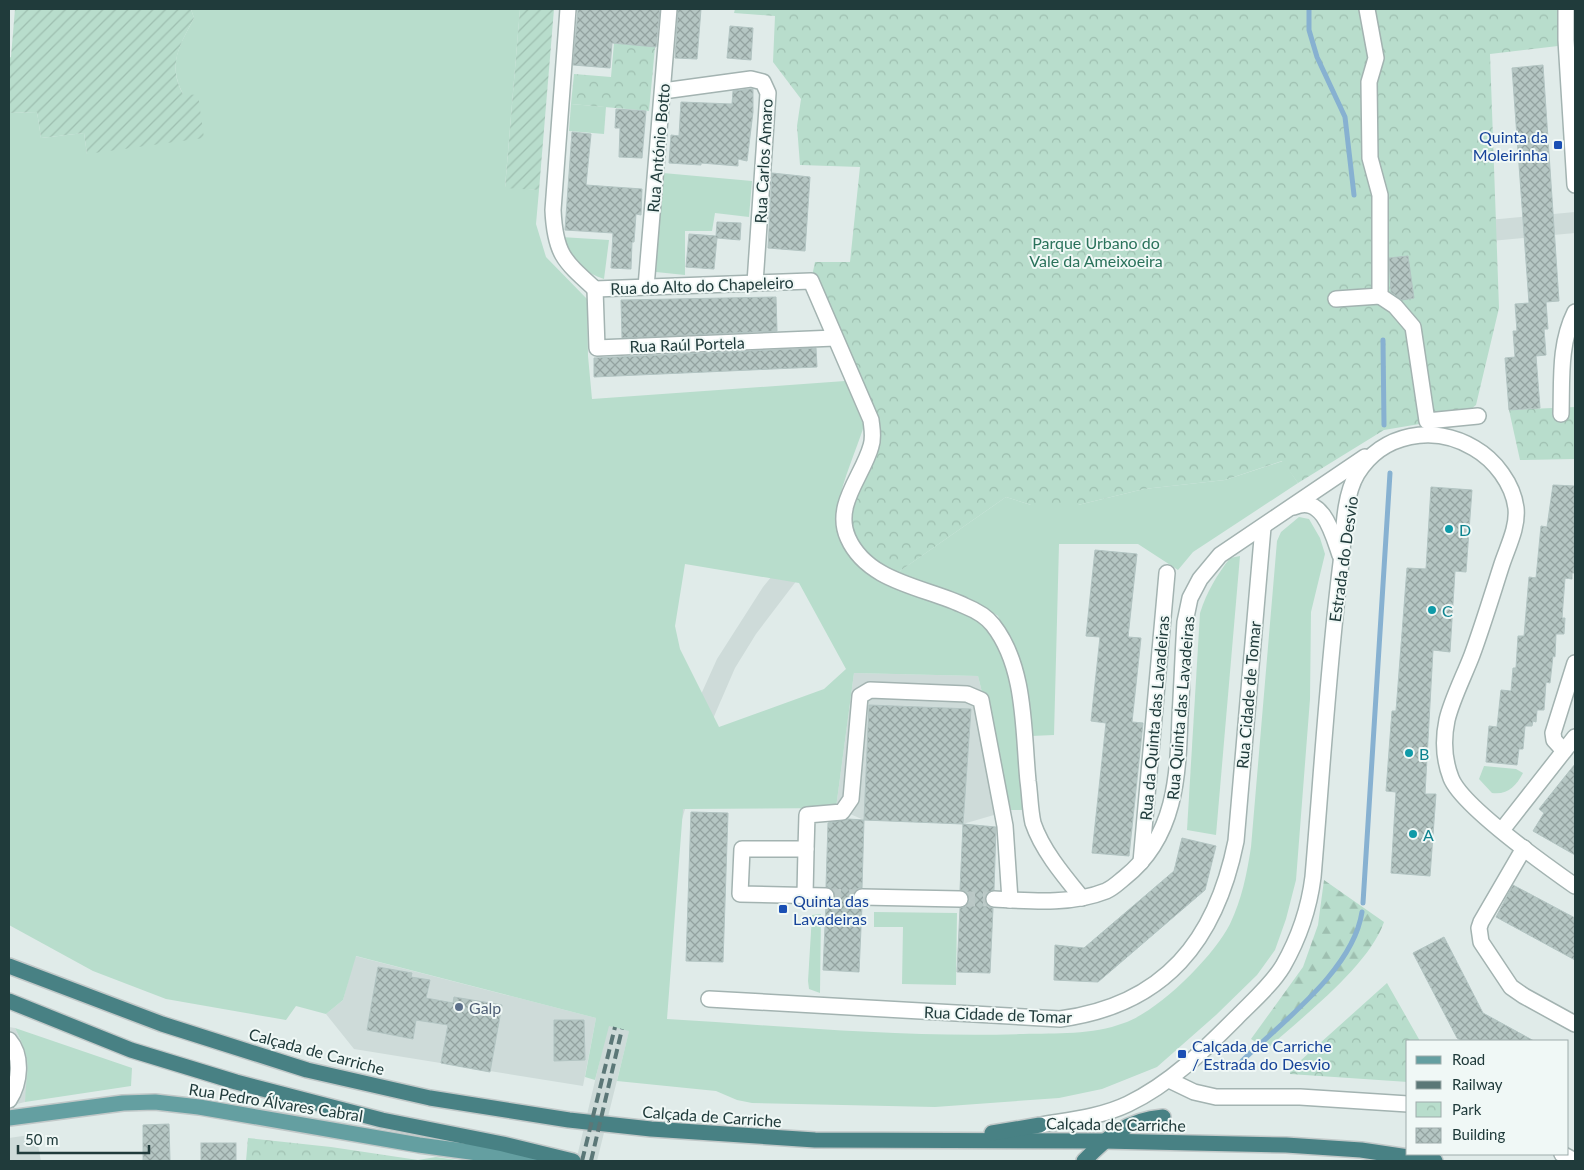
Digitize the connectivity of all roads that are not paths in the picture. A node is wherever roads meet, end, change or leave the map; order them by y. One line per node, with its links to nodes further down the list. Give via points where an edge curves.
1 (568, 9): 9 (street, Rua do Alto do Chapeleiro, via 554,230 566,263)
2 (669, 9): 5 (street, Rua António Botto)
3 (1367, 9): 10 (street, via 1376,58 1369,82 1370,158 1380,196)
4 (1566, 9): 6 (street)
5 (663, 91): 7 (street, Rua Carlos Amaro, via 751,78 763,82 768,93); 8 (street, Rua António Botto)
6 (1575, 185)
7 (755, 283): 8 (street, Rua do Alto do Chapeleiro); 13 (street, Rua do Alto do Chapeleiro, via 812,281)
8 (646, 288): 9 (street, Rua do Alto do Chapeleiro)
9 (595, 289): 13 (street, Rua Raúl Portela, via 597,348)
10 (1380, 296): 11 (street); 15 (street, via 1395,306 1413,327 1427,421)
11 (1336, 299)
12 (1575, 312): 14 (street, via 1563,343)
13 (835, 338): 32 (street, Rua do Alto do Chapeleiro, via 871,420 873,436 846,504 847,537 857,554 890,578 953,600 975,610 993,624 1013,666 1020,693 1034,823 1062,874)
14 (1561, 414)
15 (1478, 416)
16 (1383, 445): 17 (street); 19 (street, Estrada do Desvio, via 1356,476 1349,498); 24 (street, via 1420,435 1454,439 1475,448 1491,461 1513,495 1516,523 1475,648 1447,719 1445,738 1452,781 1462,795)
17 (1288, 510): 18 (street, Rua Quinta das Lavadeiras); 19 (street, via 1305,504 1317,509 1328,522)
18 (1263, 527): 27 (street, Rua Quinta das Lavadeiras, via 1220,555 1200,579 1190,598 1185,622 1178,773 1171,809 1156,843); 37 (street, Rua Cidade de Tomar, via 1236,841 1230,871 1206,928 1189,952 1166,975 1125,1003 1091,1015 1060,1019)
19 (1341, 560): 41 (street, Estrada do Desvio, via 1313,877 1304,922 1282,968 1265,989 1216,1039)
20 (1167, 573): 27 (street, Rua da Quinta das Lavadeiras)
21 (1575, 663): 23 (street, via 1553,732 1554,740)
22 (1575, 737): 23 (street)
23 (1564, 752): 24 (street)
24 (1502, 830): 25 (street)
25 (1524, 848): 28 (street); 39 (street, via 1478,928 1481,942 1511,987)
26 (806, 849): 29 (street); 29 (street, via 742,849 740,894); 35 (street, via 807,815 842,812 851,799 860,696 870,690 967,694 981,700 1005,826)
27 (1141, 862): 32 (street, Rua Quinta das Lavadeiras, via 1108,890)
28 (1575, 886)
29 (805, 895): 30 (street)
30 (826, 896)
31 (862, 897): 33 (street)
32 (1082, 898): 35 (street, Rua Quinta das Lavadeiras)
33 (960, 899)
34 (994, 899): 35 (street, Rua Quinta das Lavadeiras)
35 (1010, 900)
36 (9, 966): 47 (highway, Calçada de Carriche, via 228,1046 307,1070 430,1098 559,1119 651,1129 798,1139)
37 (710, 999)
38 (9, 1001): 49 (highway, via 131,1050 236,1082 382,1120)
39 (1575, 1024)
40 (9, 1040): 42 (street, via 17,1057 18,1072)
41 (1169, 1080): 43 (street, via 1194,1092 1216,1097 1300,1097); 46 (street, Estrada do Desvio, via 1128,1104 1085,1118)
42 (9, 1100)
43 (1406, 1104)
44 (1162, 1117): 48 (highway, via 1130,1124)
45 (9, 1118): 49 (main road, Rua Pedro Álvares Cabral, via 155,1102 419,1145 500,1156)
46 (1040, 1125): 47 (highway, via 986,1134)
47 (903, 1140): 48 (highway, Calçada de Carriche)
48 (1104, 1141): 51 (highway); 52 (highway, Calçada de Carriche, via 1286,1145 1361,1150)
49 (537, 1154): 50 (highway)
50 (573, 1161)
51 (1084, 1161)
52 (1435, 1161)

